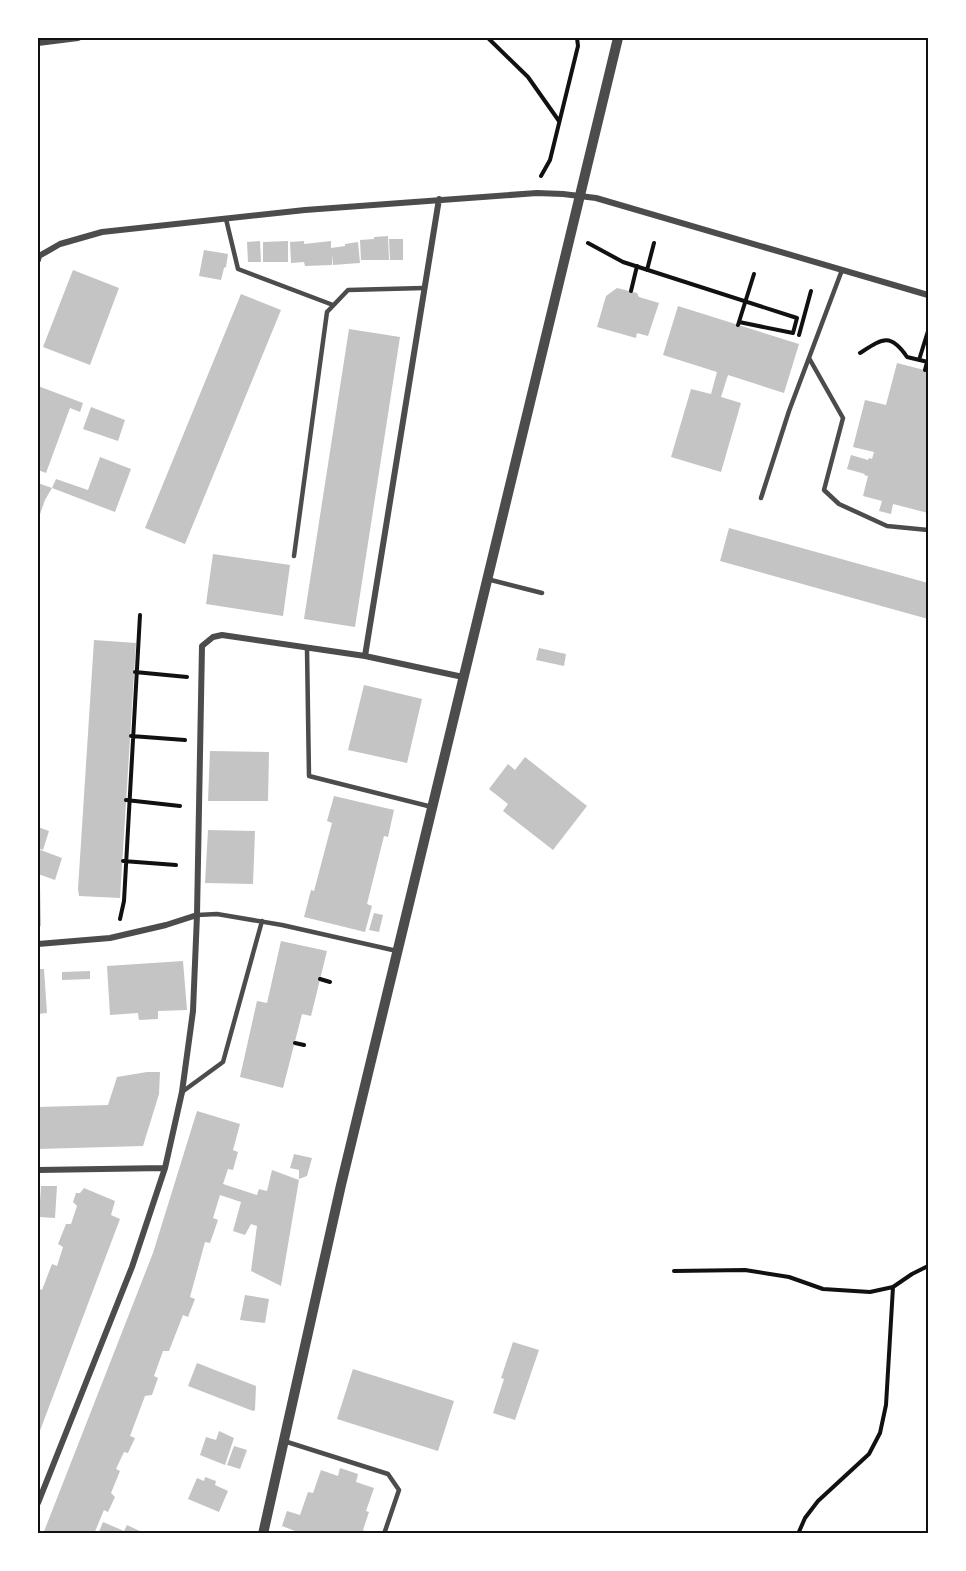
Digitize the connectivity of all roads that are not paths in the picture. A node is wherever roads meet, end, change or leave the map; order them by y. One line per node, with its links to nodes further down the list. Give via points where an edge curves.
1 (78, 38): 3 (street)
2 (618, 38): 4 (street)
3 (38, 43)
4 (579, 195): 5 (street, via 537,193); 8 (street); 16 (street)
5 (440, 199): 6 (street); 9 (street)
6 (226, 219): 7 (street, via 102,232 60,244); 11 (lane, via 238,269)
7 (38, 258)
8 (842, 270): 10 (street); 12 (lane)
9 (424, 288): 11 (lane, via 348,290); 19 (street)
10 (928, 295)
11 (333, 305): 15 (lane, via 327,312)
12 (809, 358): 13 (lane); 14 (lane, via 843,418 825,490 839,504 887,526)
13 (761, 498)
14 (928, 530)
15 (294, 556)
16 (487, 579): 17 (lane); 20 (street)
17 (542, 593)
18 (307, 649): 19 (street); 21 (lane, via 309,776); 22 (street, via 222,635 202,646)
19 (364, 657): 20 (street)
20 (463, 677): 21 (street)
21 (432, 807): 25 (street)
22 (197, 915): 23 (lane); 24 (street, via 111,938); 26 (street, via 193,1011)
23 (262, 921): 25 (lane); 26 (lane, via 223,1062)
24 (38, 944)
25 (397, 951): 29 (street)
26 (182, 1092): 27 (street)
27 (165, 1168): 28 (street); 30 (street, via 132,1267)
28 (38, 1170)
29 (283, 1440): 31 (street); 32 (lane, via 388,1474 399,1490)
30 (38, 1503)
31 (262, 1533)
32 (384, 1533)

